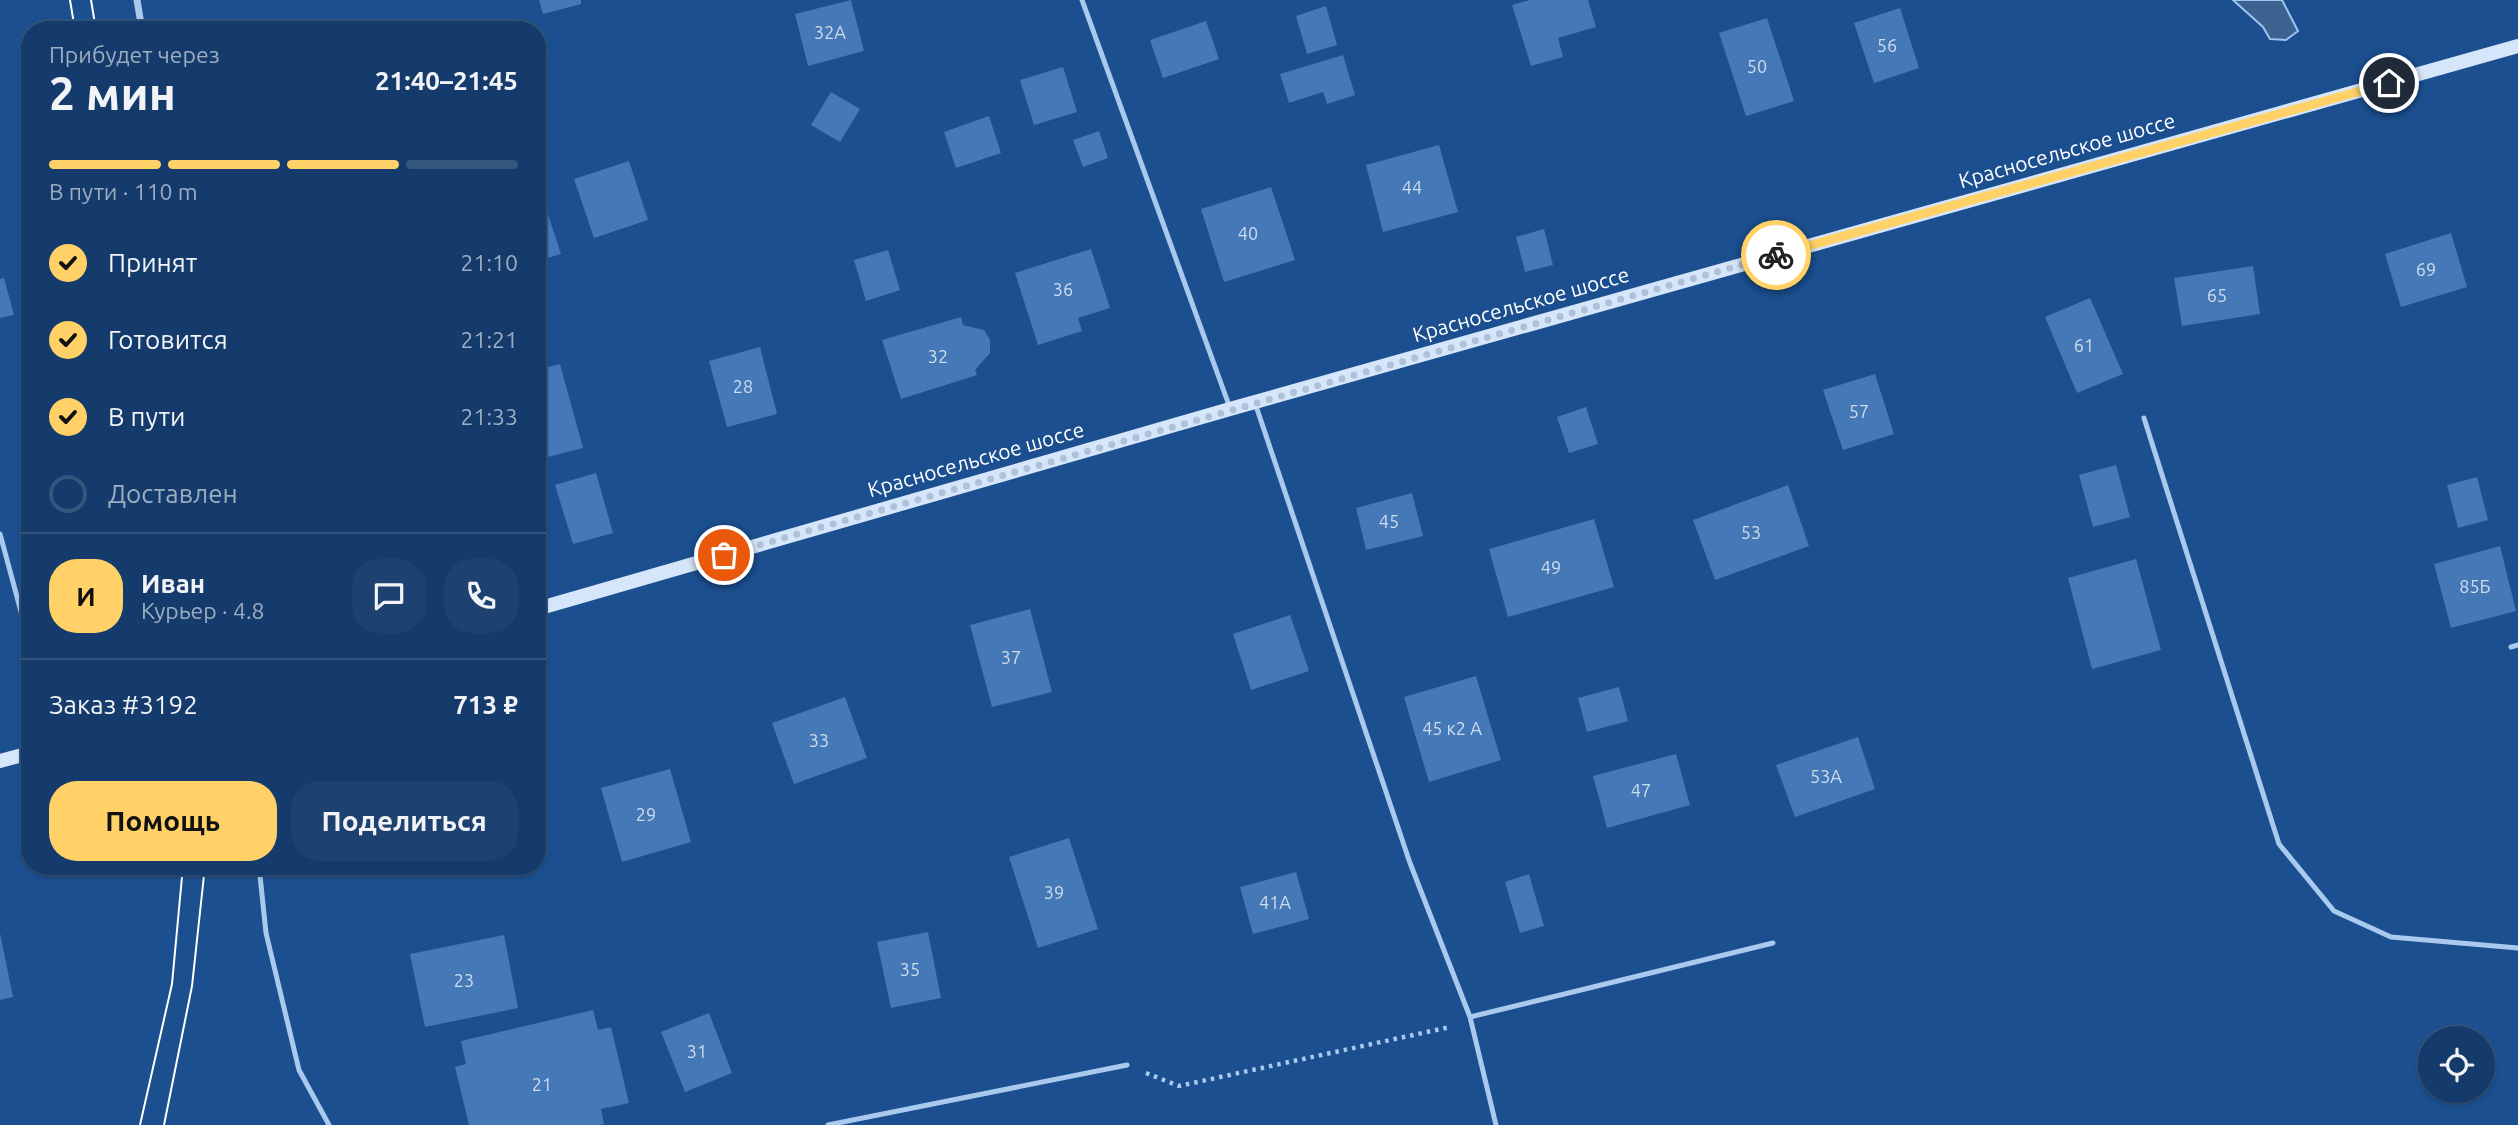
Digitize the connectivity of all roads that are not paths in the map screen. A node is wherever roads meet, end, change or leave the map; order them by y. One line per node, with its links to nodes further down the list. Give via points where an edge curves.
1 (137, 0): 3 (street)
2 (1082, 0): 6 (lane)
3 (140, 21)
4 (2518, 46): 5 (main road, Красносельское шоссе)
5 (1255, 402): 6 (main road, Красносельское шоссе); 16 (lane, via 1410,863)
6 (1230, 409): 9 (main road, Красносельское шоссе)
7 (2144, 418): 15 (lane, via 2279,844 2334,911 2392,937)
8 (0, 534): 10 (lane)
9 (546, 606)
10 (21, 612)
11 (21, 755): 12 (main road)
12 (0, 761)
13 (260, 875): 18 (lane, via 266,933 299,1070)
14 (1773, 943): 16 (lane)
15 (2518, 948)
16 (1470, 1017): 20 (lane)
17 (1127, 1065): 19 (lane)
18 (329, 1125)
19 (828, 1125)
20 (1496, 1125)

